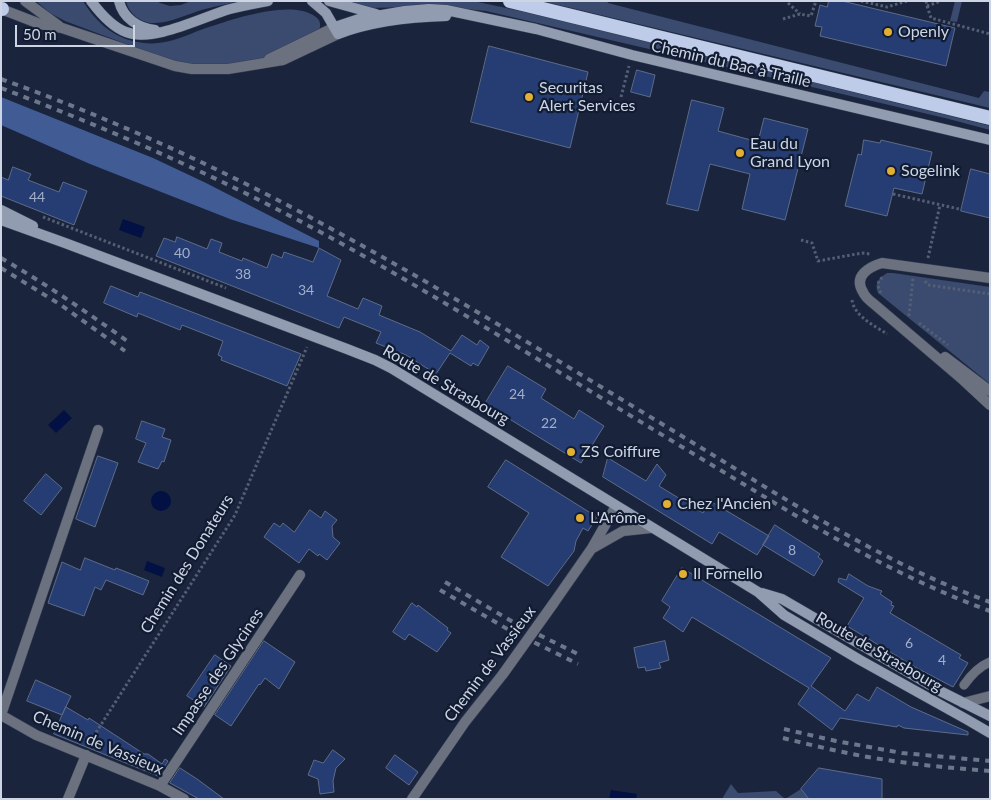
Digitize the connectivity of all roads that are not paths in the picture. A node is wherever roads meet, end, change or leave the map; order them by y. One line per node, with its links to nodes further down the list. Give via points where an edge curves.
1 (25, 1): 13 (street, Chemin du Bac à Traille)
2 (91, 1): 14 (main road, via 108,20 126,32 140,35)
3 (119, 1): 14 (main road, via 126,16 135,24)
4 (268, 1): 14 (main road, via 230,9)
5 (312, 1): 15 (main road, via 326,13)
6 (329, 1): 8 (main road)
7 (510, 1): 16 (highway)
8 (344, 5): 10 (main road); 12 (main road)
9 (2, 9): 13 (street, Chemin du Bac à Traille, via 40,24)
10 (380, 15): 11 (main road, Chemin du Bac à Traille, via 429,9); 12 (main road, Chemin du Bac à Traille)
11 (467, 15): 12 (main road, Chemin du Bac à Traille, via 409,17); 17 (main road, Chemin du Bac à Traille)
12 (353, 25): 15 (main road, Chemin du Bac à Traille)
13 (62, 28): 15 (street, Chemin du Bac à Traille, via 192,69 228,69 283,60)
14 (164, 31)
15 (336, 31)
16 (990, 118)
17 (990, 140)
18 (1, 210): 20 (main road, Route de Strasbourg)
19 (1, 220): 20 (main road, Route de Strasbourg)
20 (65, 243): 26 (main road, Route de Strasbourg, via 375,360 408,377)
21 (990, 278): 22 (street, via 882,263 865,270 861,278 863,293)
22 (874, 304): 23 (street); 24 (street)
23 (990, 391)
24 (990, 405)
25 (98, 430): 35 (street)
26 (616, 506): 27 (main road, Route de Strasbourg); 28 (street, Chemin de Vassieux)
27 (651, 528): 28 (street, Chemin de Vassieux, via 623,531); 30 (main road, Route de Strasbourg)
28 (592, 548): 42 (street, Chemin de Vassieux, bridge)
29 (300, 575): 39 (street, Impasse des Glycines)
30 (758, 592): 34 (main road, Route de Strasbourg, via 782,599); 37 (main road, Route de Strasbourg, via 784,615)
31 (990, 662): 32 (lane, via 970,676)
32 (964, 685)
33 (990, 696): 34 (street)
34 (963, 703): 36 (main road, Route de Strasbourg)
35 (1, 715): 38 (street, Chemin de Vassieux, via 36,735)
36 (990, 716)
37 (990, 733)
38 (84, 754): 39 (street, Chemin de Vassieux); 40 (street)
39 (160, 786): 41 (street, Chemin de Vassieux)
40 (68, 799)
41 (184, 799)
42 (412, 799)

